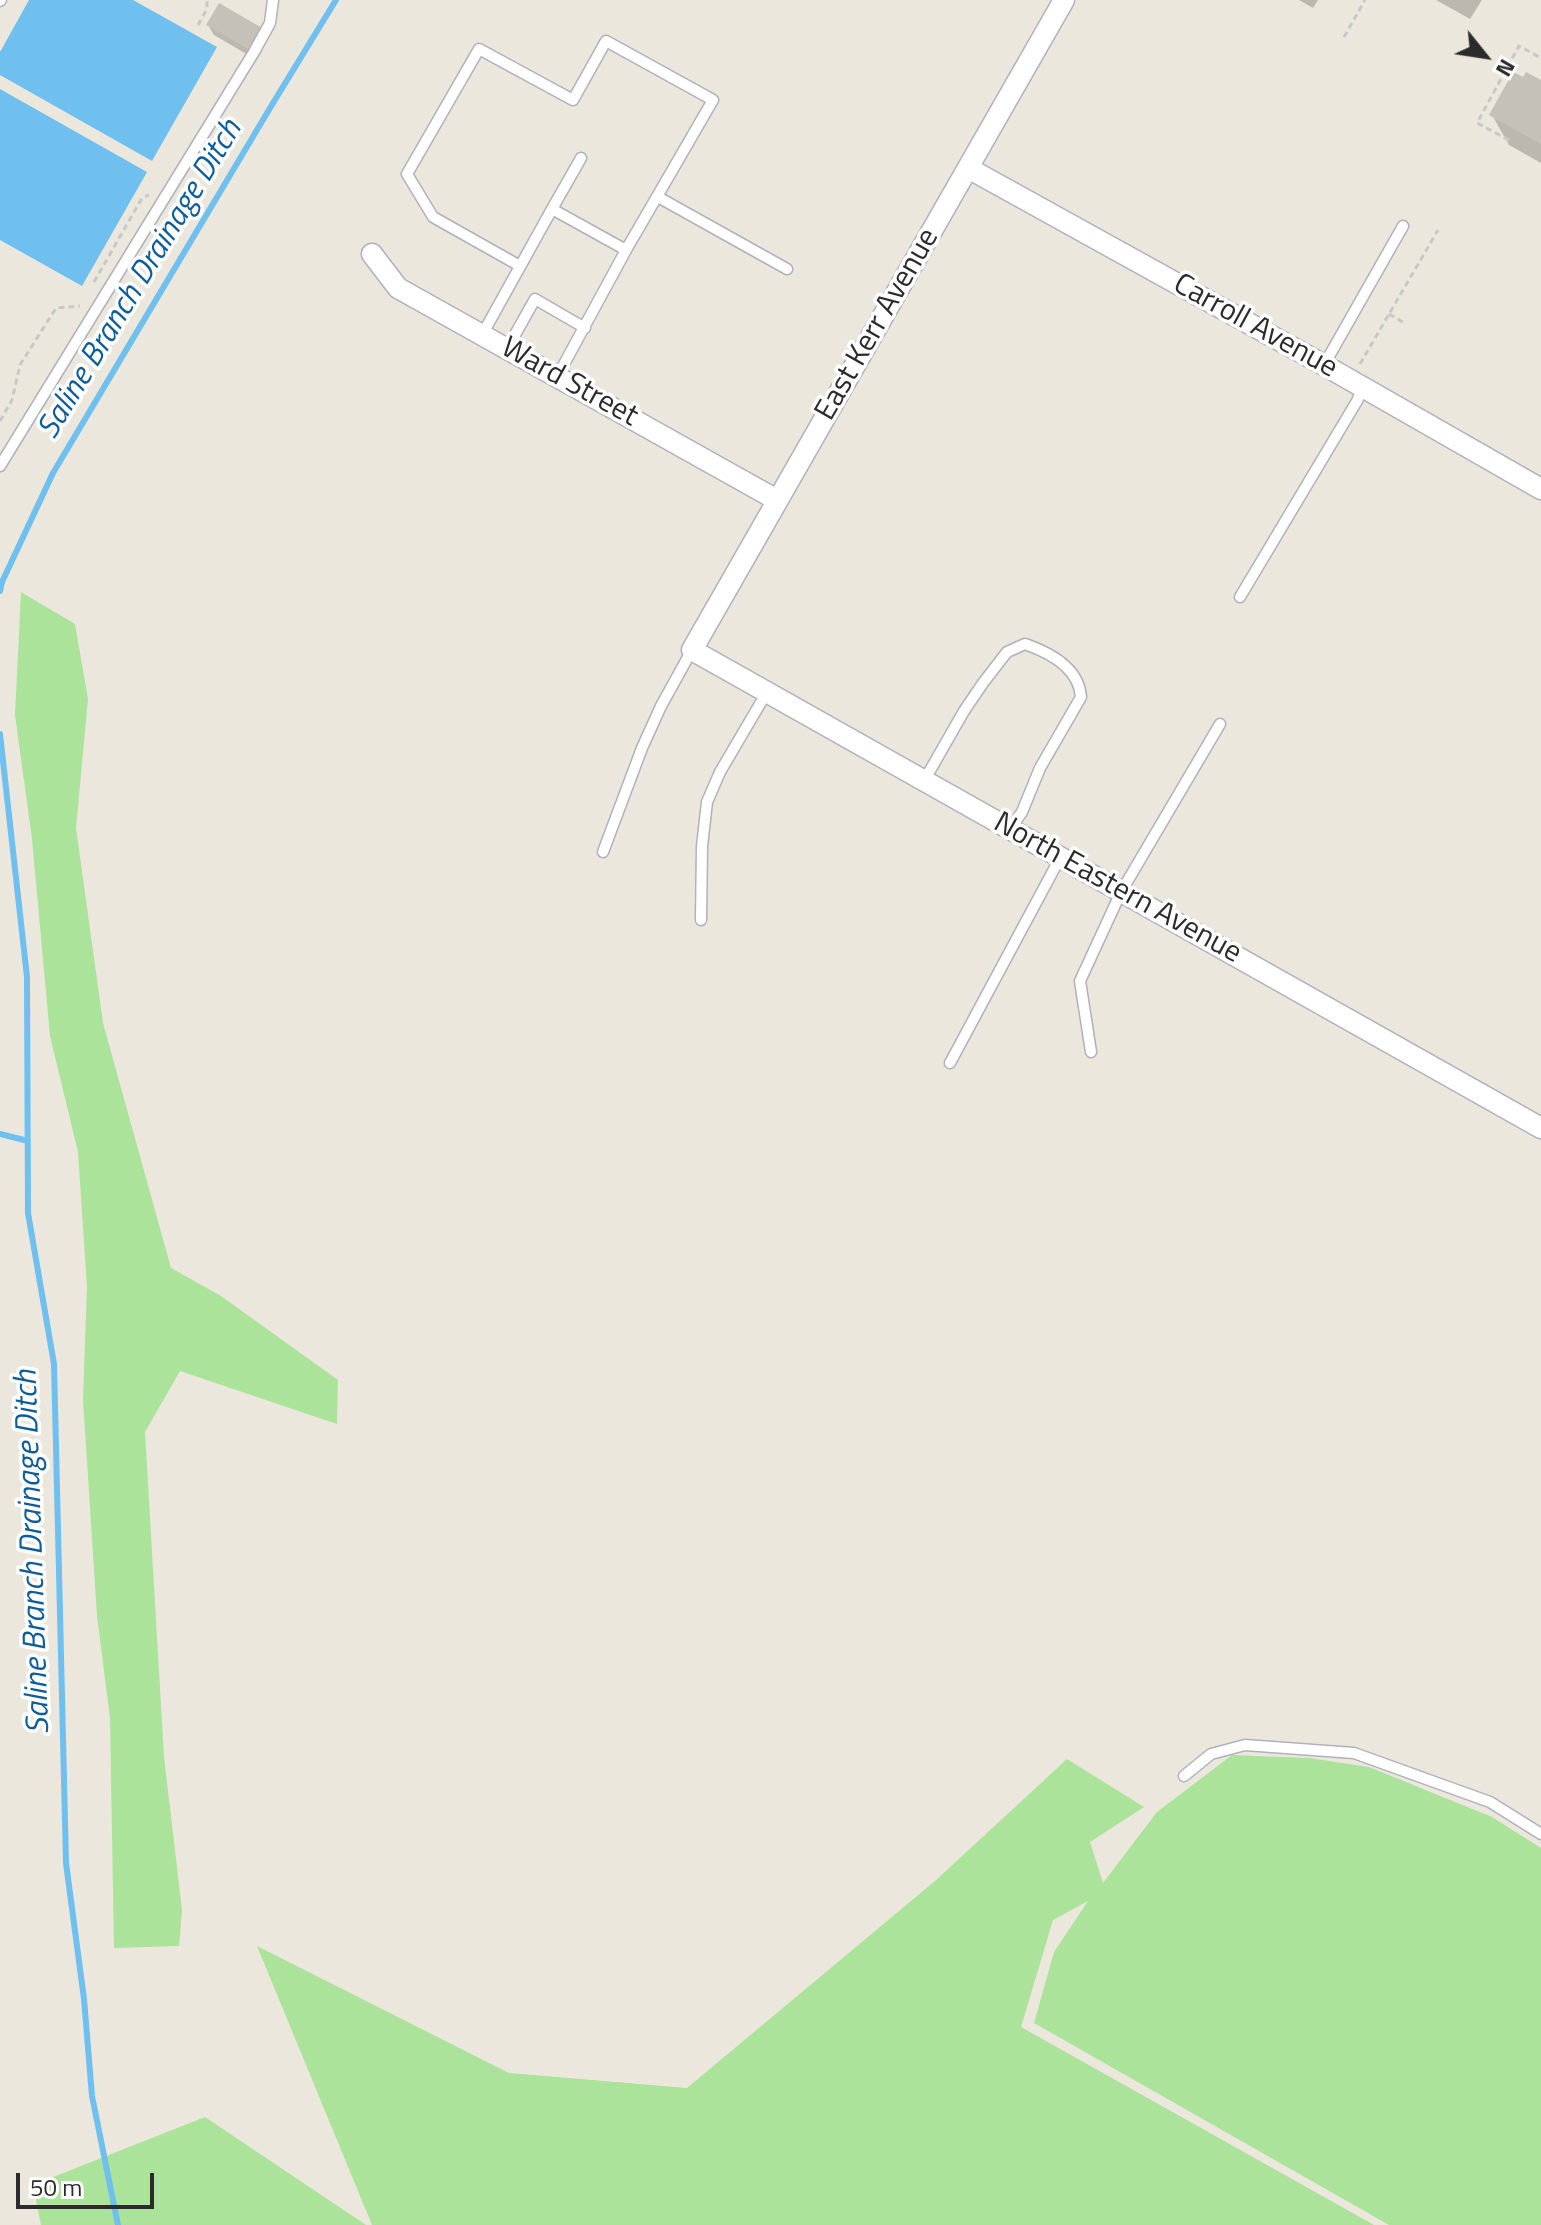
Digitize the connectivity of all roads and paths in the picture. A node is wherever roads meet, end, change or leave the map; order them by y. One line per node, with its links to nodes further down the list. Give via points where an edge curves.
1 (207, 0): 5 (path)
2 (273, 0): 32 (lane, via 270,23 254,52)
3 (1064, 0): 10 (street, East Kerr Avenue)
4 (1365, 0): 6 (path)
5 (198, 25)
6 (1344, 37)
7 (1541, 58): 8 (path, via 1519,46 1477,123)
8 (1509, 140)
9 (581, 158): 13 (lane)
10 (968, 168): 28 (street, Carroll Avenue); 34 (street, East Kerr Avenue)
11 (153, 188): 20 (path, via 142,198)
12 (658, 197): 16 (lane); 18 (lane, via 713,100 606,41 573,100 479,49 407,174 433,217); 19 (lane)
13 (552, 209): 16 (lane); 18 (lane)
14 (1403, 226): 28 (lane)
15 (1438, 230): 22 (path)
16 (626, 250): 24 (lane)
17 (372, 254): 25 (street, Ward Street, via 398,288)
18 (520, 266): 25 (lane)
19 (787, 269)
20 (88, 292)
21 (81, 306): 31 (path, via 56,308 20,365 12,400)
22 (1389, 314): 23 (path); 27 (path)
23 (1406, 324)
24 (585, 328): 26 (lane, via 535,299); 29 (lane)
25 (482, 335): 26 (street, Ward Street)
26 (507, 349): 29 (street, Ward Street)
27 (1360, 364)
28 (1324, 365): 30 (street, Carroll Avenue)
29 (557, 377): 34 (street, Ward Street)
30 (1363, 387): 33 (street, Carroll Avenue); 35 (lane)
31 (0, 421)
32 (0, 466)
33 (1541, 489)
34 (777, 500): 36 (street, East Kerr Avenue)
35 (1240, 597)
36 (692, 650): 37 (street, North Eastern Avenue); 41 (lane, via 642,748)
37 (767, 692): 39 (street, North Eastern Avenue); 44 (lane, via 707,802)
38 (1220, 724): 43 (lane)
39 (924, 781): 40 (street, North Eastern Avenue); 40 (lane, via 964,711 1007,652 1025,644 1039,648 1074,674 1081,697)
40 (1010, 829): 42 (street, North Eastern Avenue)
41 (603, 852)
42 (1060, 858): 43 (street, North Eastern Avenue); 46 (lane)
43 (1121, 892): 45 (lane, via 1080,981); 47 (street, North Eastern Avenue)
44 (701, 920)
45 (1091, 1052)
46 (950, 1063)
47 (1541, 1128)
48 (1184, 1776): 49 (lane, via 1211,1754 1245,1745 1354,1753 1490,1802)
49 (1541, 1834)

